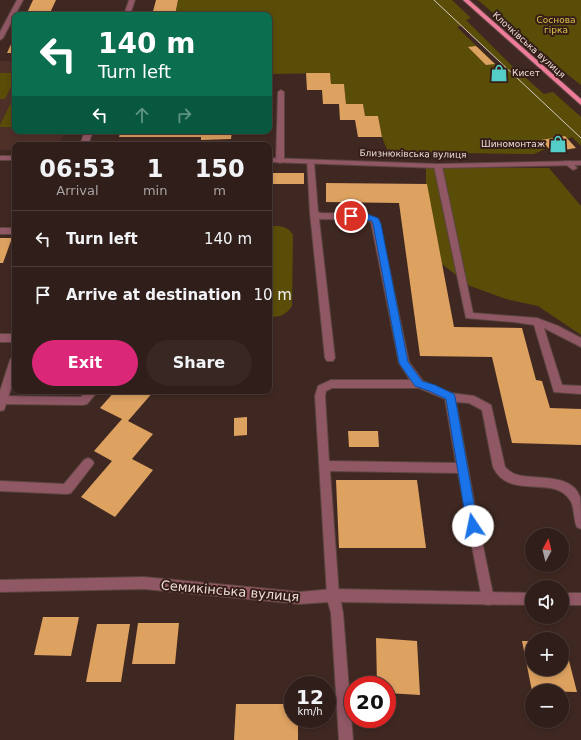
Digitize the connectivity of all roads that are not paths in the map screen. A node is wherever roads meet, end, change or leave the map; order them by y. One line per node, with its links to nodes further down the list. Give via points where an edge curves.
1 (20, 0): 4 (street)
2 (132, 0): 5 (street)
3 (466, 0): 9 (main road, Клочківська вулиця)
4 (14, 12)
5 (128, 12)
6 (12, 15): 7 (street)
7 (0, 38)
8 (281, 92): 13 (street)
9 (581, 103)
10 (0, 158): 11 (street)
11 (12, 158)
12 (272, 160): 13 (street, Близнюківська вулиця)
13 (280, 160): 14 (street, Близнюківська вулиця)
14 (310, 162): 16 (street, Близнюківська вулиця); 17 (street)
15 (581, 163): 16 (street, Близнюківська вулиця, via 571,166)
16 (438, 166): 20 (street, via 469,316 501,316)
17 (314, 213): 24 (street); 26 (street, via 319,216 367,217 375,220 404,363)
18 (0, 231): 19 (street)
19 (12, 231)
20 (537, 321): 23 (street, via 565,331); 27 (street, via 558,389)
21 (0, 338): 22 (street)
22 (12, 338)
23 (581, 343)
24 (330, 358)
25 (12, 369): 30 (street)
26 (419, 384): 29 (street); 32 (street, via 331,384 322,389 320,396)
27 (581, 390)
28 (90, 394): 30 (street, via 83,401)
29 (450, 397): 33 (street); 35 (street, via 470,399 487,408 500,470 510,478 565,487 575,497)
30 (1, 404)
31 (88, 463): 34 (street, via 67,489)
32 (324, 466): 33 (street); 37 (street)
33 (462, 468): 38 (street)
34 (0, 486)
35 (581, 523)
36 (0, 586): 37 (street, Семикінська вулиця, via 144,583 300,598)
37 (333, 595): 38 (street, Семикінська вулиця); 42 (street, via 337,613)
38 (488, 599): 39 (street, Семикінська вулиця)
39 (525, 599)
40 (569, 599): 41 (street)
41 (581, 599)
42 (346, 740)

